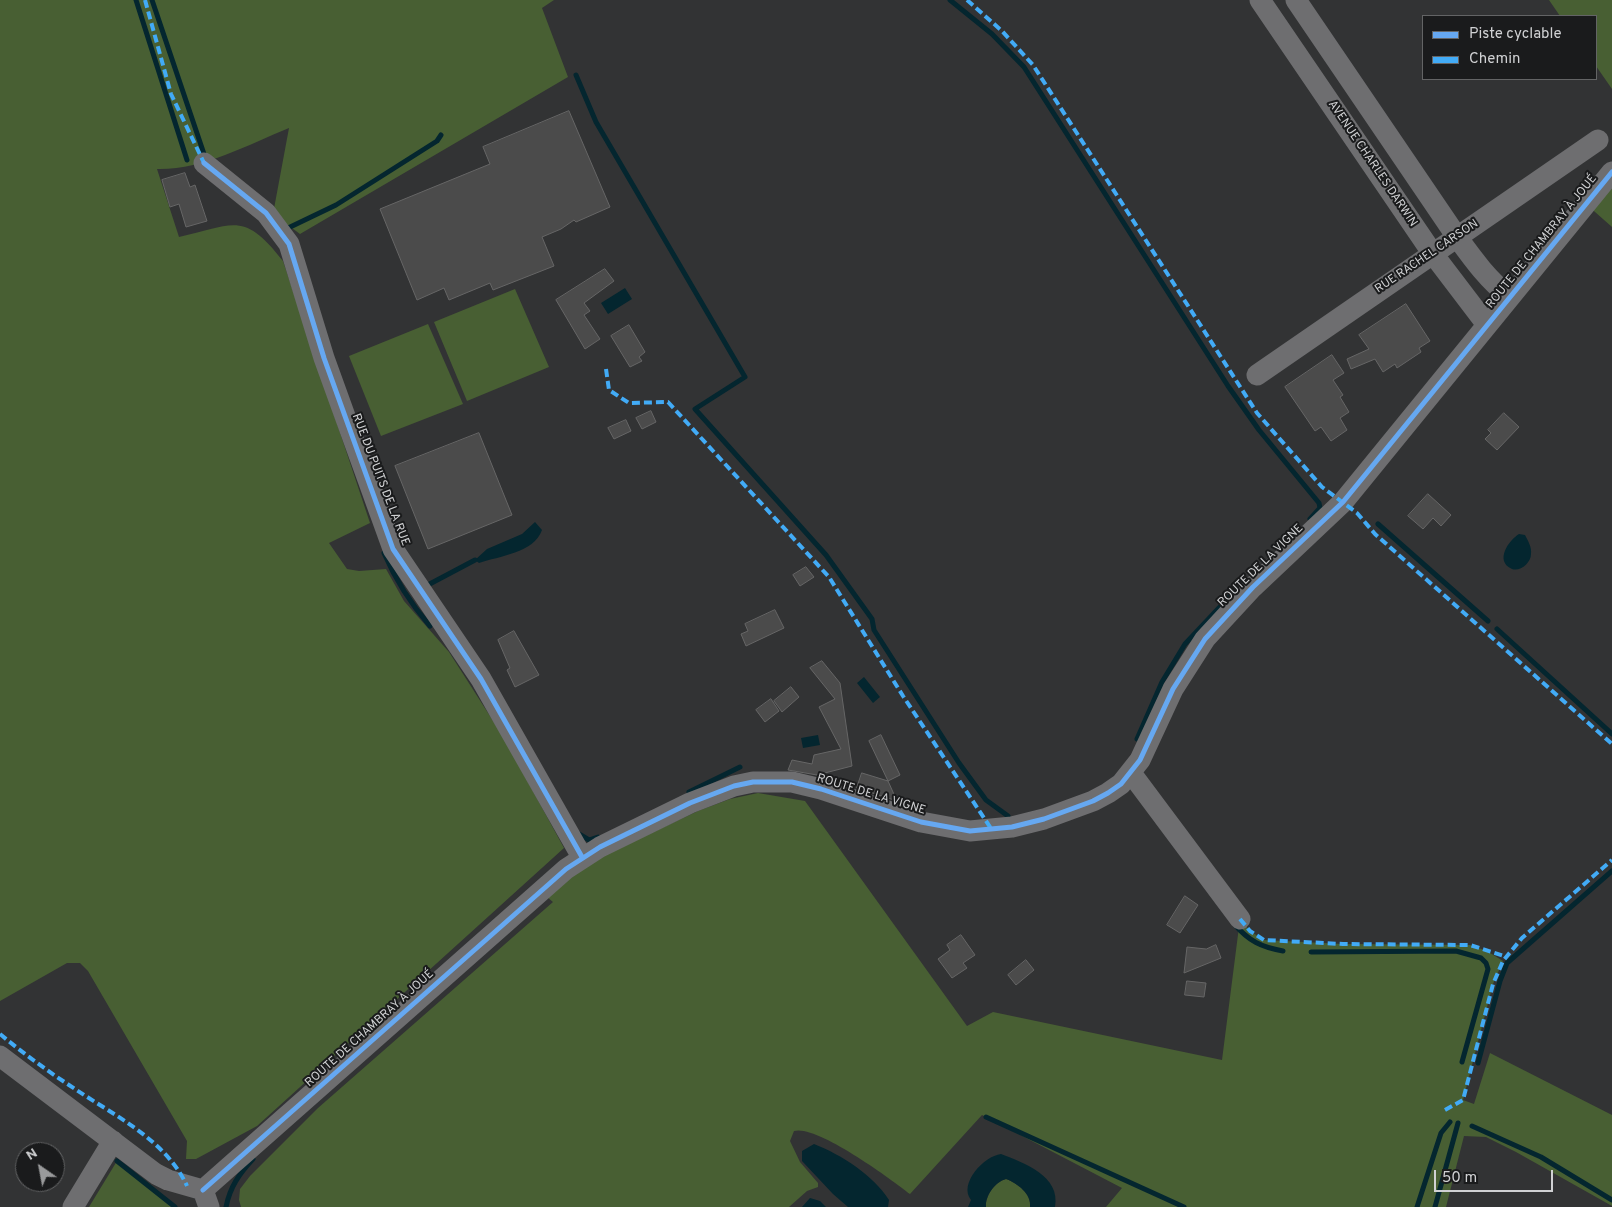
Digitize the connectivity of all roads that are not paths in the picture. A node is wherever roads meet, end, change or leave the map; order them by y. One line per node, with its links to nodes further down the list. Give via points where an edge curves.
1 (1260, 0): 7 (street, AVENUE CHARLES DARWIN)
2 (1296, 0): 6 (street)
3 (1598, 140): 6 (street, RUE RACHEL CARSON)
4 (204, 163): 12 (street, RUE DU PUITS DE LA RUE, via 266,214 289,244 324,358 393,549 481,679)
5 (1612, 172): 8 (street, ROUTE DE CHAMBRAY À JOUÉ)
6 (1457, 237): 7 (street, RUE RACHEL CARSON); 8 (street, via 1480,269)
7 (1432, 254): 9 (street, AVENUE CHARLES DARWIN); 10 (street, RUE RACHEL CARSON)
8 (1510, 298): 9 (street, ROUTE DE CHAMBRAY À JOUÉ)
9 (1487, 325): 11 (street, ROUTE DE LA VIGNE, via 1343,502 1253,587 1205,639 1184,668 1144,753)
10 (1256, 375)
11 (1131, 773): 12 (street, ROUTE DE LA VIGNE, via 1108,793 1072,810 1018,826 970,831 921,822 792,782 753,782 697,800); 14 (street)
12 (582, 857): 13 (street, ROUTE DE LA VIGNE)
13 (550, 882): 17 (street, ROUTE DE CHAMBRAY À JOUÉ)
14 (1240, 919)
15 (0, 1056): 16 (street)
16 (113, 1141): 17 (street, via 156,1174); 18 (street)
17 (206, 1199)
18 (74, 1207)

